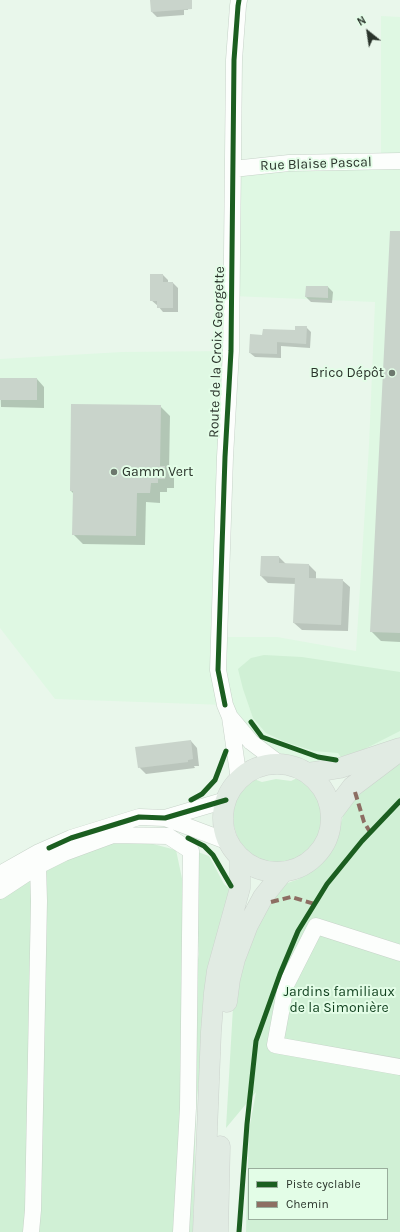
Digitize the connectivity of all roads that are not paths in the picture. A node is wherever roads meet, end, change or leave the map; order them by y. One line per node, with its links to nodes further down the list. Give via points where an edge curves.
1 (239, 0): 3 (street, Route de la Croix Georgette, via 234,60)
2 (400, 161): 3 (street, Rue Blaise Pascal, via 289,163)
3 (233, 169): 4 (street, Route de la Croix Georgette, via 231,350 218,670)
4 (230, 717): 6 (street, Route de la Croix Georgette, via 251,742); 8 (street, Route de la Croix Georgette)
5 (400, 749): 7 (main road, via 340,768); 10 (main road, via 352,787)
6 (280, 764): 7 (main road); 8 (main road, via 256,768)
7 (307, 773): 10 (main road, via 325,792)
8 (239, 780): 9 (main road)
9 (226, 800): 11 (street); 12 (main road, via 223,818 225,831)
10 (331, 815): 14 (main road, via 328,838 318,853 301,866)
11 (165, 818): 12 (street); 15 (street, via 138,817 71,838)
12 (234, 850): 14 (main road, via 249,864 260,869); 21 (main road, via 240,888 217,971 214,993)
13 (38, 866): 16 (street); 19 (street); 20 (street, via 64,853 113,835 168,836 191,851 188,1108)
14 (283, 872): 22 (main road, via 263,897 248,925 230,978 223,1053)
15 (0, 874)
16 (0, 891)
17 (400, 953): 18 (street, via 316,926 286,985 275,1045)
18 (400, 1067)
19 (31, 1232)
20 (181, 1232)
21 (203, 1232)
22 (218, 1232)

